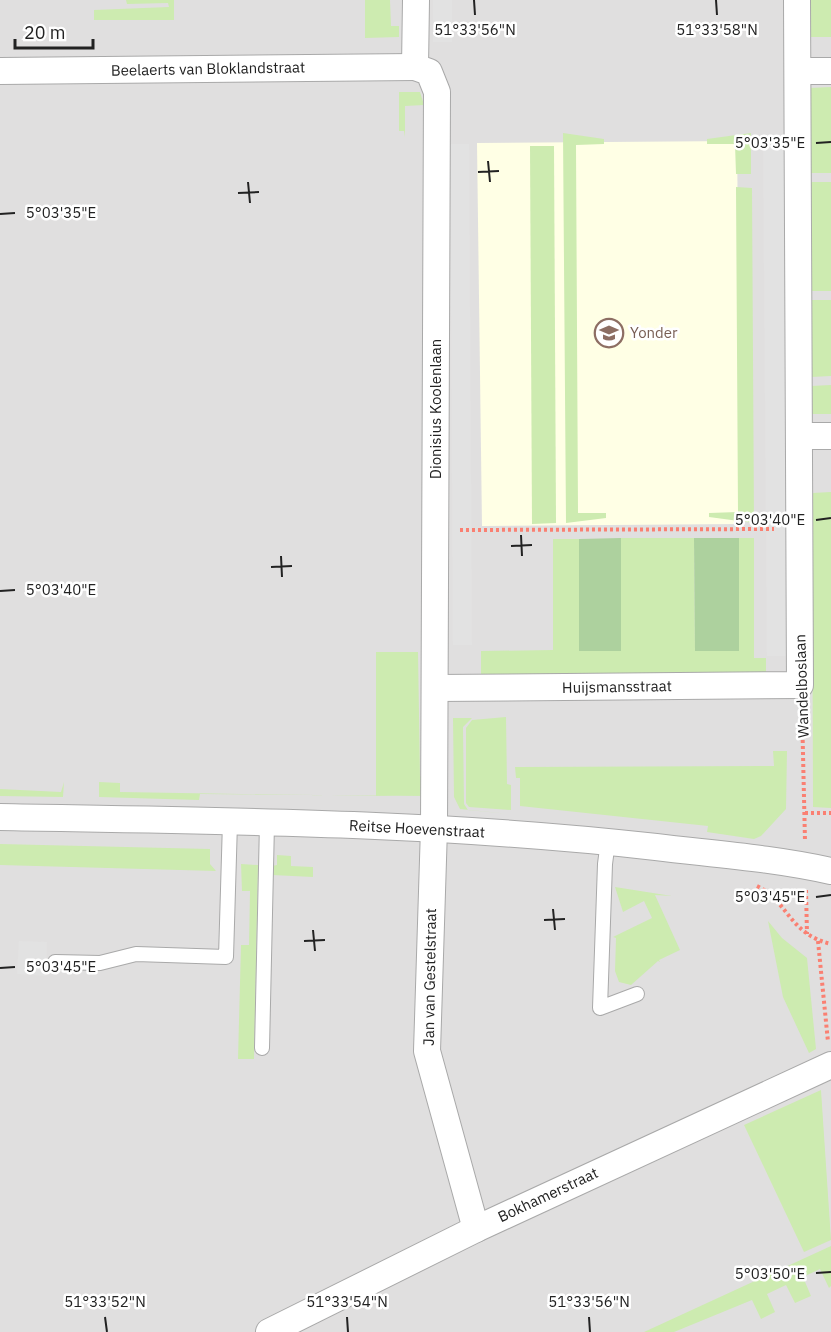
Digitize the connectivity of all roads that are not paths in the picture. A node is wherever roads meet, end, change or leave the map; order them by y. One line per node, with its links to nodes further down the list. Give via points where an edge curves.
1 (416, 0): 3 (street)
2 (797, 0): 5 (street, Wandelboslaan)
3 (415, 67): 4 (street, Beelaerts van Bloklandstraat); 10 (street, Dionisius Koolenlaan, via 429,72 437,92)
4 (0, 71)
5 (798, 71): 6 (street); 7 (street, Wandelboslaan)
6 (831, 71)
7 (800, 436): 8 (street); 9 (street, Wandelboslaan)
8 (831, 436)
9 (800, 685): 10 (street, Huijsmansstraat)
10 (435, 688): 14 (street, Dionisius Koolenlaan)
11 (0, 817): 12 (street, Reitse Hoevenstraat)
12 (230, 822): 13 (street, Reitse Hoevenstraat); 17 (lane, via 226,957 136,954 100,963)
13 (267, 823): 14 (street, Reitse Hoevenstraat); 19 (lane)
14 (434, 828): 15 (street, Reitse Hoevenstraat); 21 (street, Jan van Gestelstraat, via 427,1051)
15 (608, 842): 16 (street, Reitse Hoevenstraat); 18 (lane, via 600,1008)
16 (831, 871)
17 (55, 962)
18 (637, 994)
19 (262, 1048)
20 (831, 1065): 21 (street, Bokhamerstraat)
21 (476, 1229): 22 (street, Bokhamerstraat)
22 (269, 1332)

